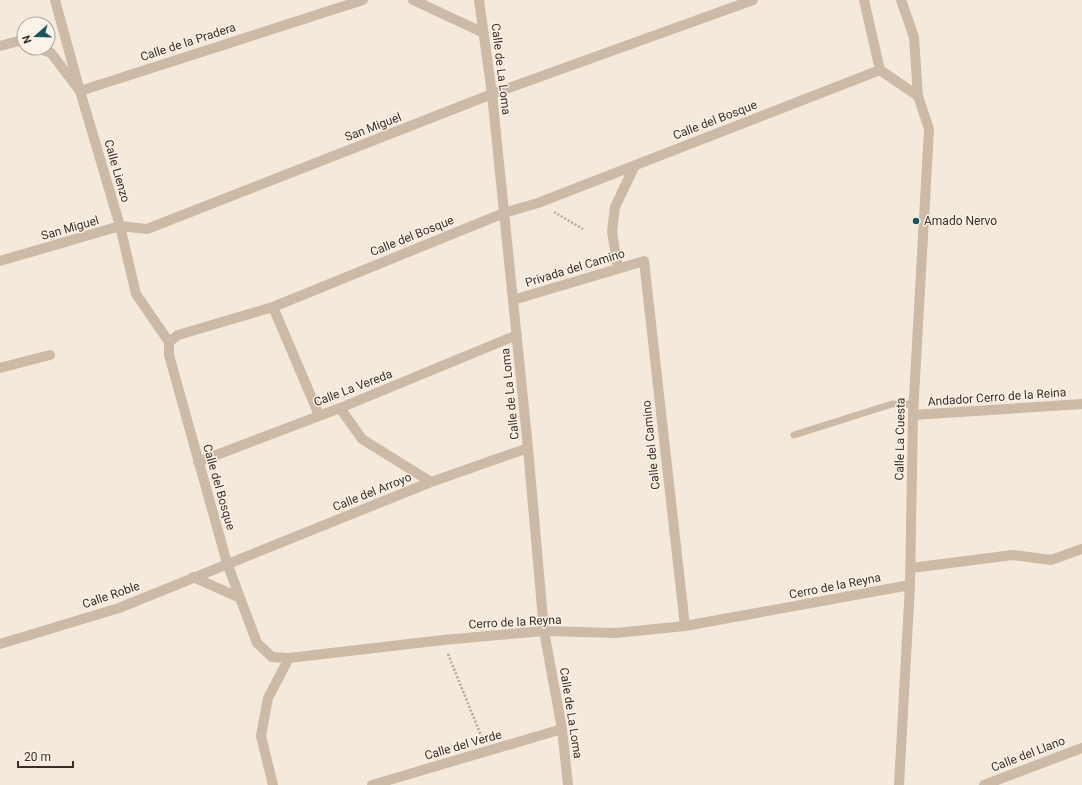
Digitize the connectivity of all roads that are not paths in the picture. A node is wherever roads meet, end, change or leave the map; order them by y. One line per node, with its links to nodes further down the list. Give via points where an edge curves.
1 (56, 0): 13 (street, Calle Lienzo)
2 (363, 0): 13 (street, Calle de la Pradera)
3 (413, 0): 8 (street)
4 (479, 0): 8 (street, Calle de La Loma)
5 (753, 0): 14 (street, San Miguel)
6 (864, 0): 12 (street)
7 (901, 0): 15 (street, Calle La Cuesta, via 914,37)
8 (484, 34): 14 (street, Calle de La Loma)
9 (16, 42): 10 (street)
10 (0, 46)
11 (53, 56): 13 (street)
12 (880, 70): 15 (street); 16 (street, Calle del Bosque)
13 (80, 91): 18 (street, Calle Lienzo)
14 (492, 94): 17 (street, Calle de La Loma); 18 (street, San Miguel, via 147,229)
15 (918, 96): 28 (street, Calle La Cuesta, via 929,129)
16 (635, 165): 17 (street, Calle del Bosque, via 538,203); 21 (street, via 615,207 612,232)
17 (504, 213): 22 (street, Calle de La Loma); 23 (street, Calle del Bosque)
18 (120, 226): 19 (street, San Miguel); 25 (street, Calle Lienzo, via 136,294)
19 (0, 261)
20 (644, 261): 21 (street, Privada del Camino); 43 (street, Calle del Camino)
21 (618, 268): 22 (street, Privada del Camino)
22 (513, 300): 24 (street, Calle de La Loma)
23 (273, 307): 25 (street, Calle del Bosque, via 178,335); 31 (street)
24 (517, 335): 30 (street, Calle La Vereda); 34 (street, Calle de La Loma)
25 (169, 342): 35 (street, Calle del Bosque, via 170,355)
26 (50, 355): 27 (street)
27 (0, 368)
28 (914, 404): 32 (street, Calle La Cuesta); 33 (lane, via 892,404)
29 (1082, 404): 32 (street, Andador Cerro de la Reina)
30 (340, 408): 31 (street, Calle La Vereda); 36 (street, via 362,439)
31 (319, 415): 35 (street, Calle La Vereda)
32 (913, 416): 39 (street, Calle La Cuesta)
33 (794, 435)
34 (528, 448): 36 (street, Calle del Arroyo); 44 (street, Calle de La Loma)
35 (198, 462): 38 (street, Calle del Bosque)
36 (431, 482): 38 (street, Calle del Arroyo)
37 (1082, 549): 39 (street, via 1052,560 1013,555)
38 (227, 563): 40 (street, Calle Roble); 42 (street, Cerro de la Reyna)
39 (911, 568): 41 (street, Calle La Cuesta)
40 (193, 578): 42 (street); 45 (street, Calle Roble, via 118,608)
41 (910, 585): 43 (street, Cerro de la Reyna); 52 (street, Calle La Cuesta)
42 (240, 598): 46 (street, Cerro de la Reyna, via 257,643 272,657)
43 (685, 626): 44 (street, Cerro de la Reyna, via 616,633)
44 (544, 631): 46 (street, Cerro de la Reyna); 47 (street, Calle de La Loma)
45 (0, 644)
46 (289, 658): 49 (street, via 268,698 261,736)
47 (562, 729): 50 (street, Calle del Verde); 51 (street, Calle de La Loma)
48 (1082, 748): 53 (street, Calle del Llano)
49 (273, 785)
50 (372, 785)
51 (568, 785)
52 (899, 785)
53 (984, 785)

